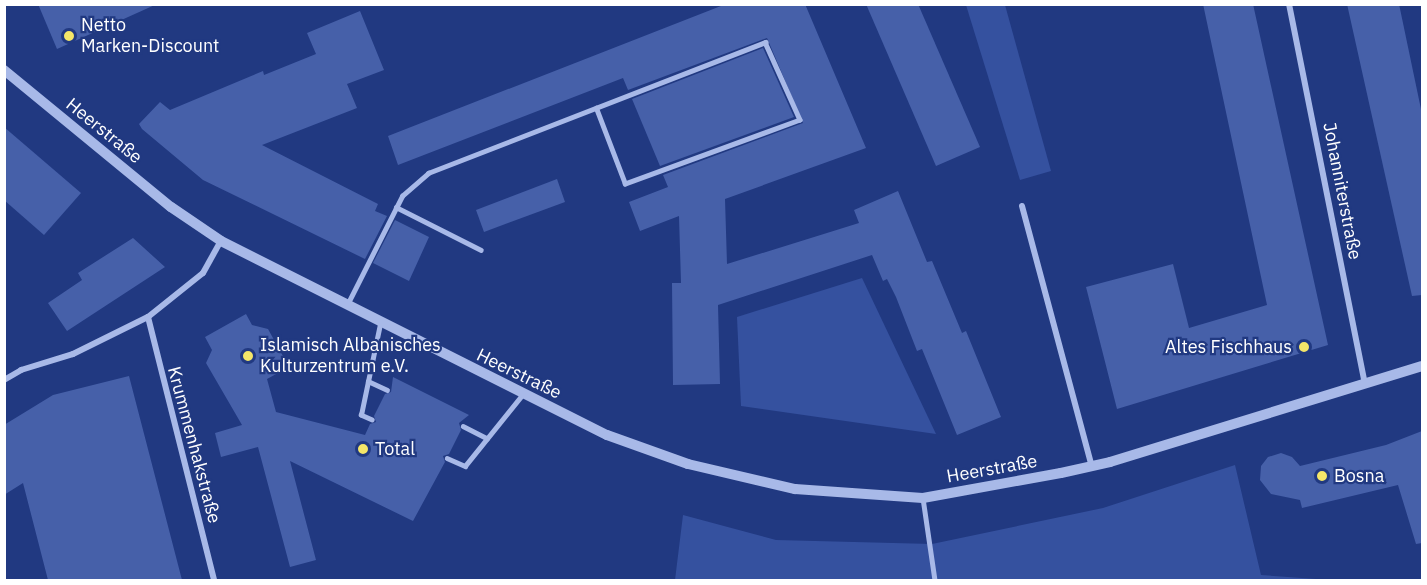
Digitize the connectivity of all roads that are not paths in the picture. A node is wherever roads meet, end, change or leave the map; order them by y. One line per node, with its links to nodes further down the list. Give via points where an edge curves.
1 (1289, 4): 14 (street, Johanniterstraße)
2 (4, 70): 6 (street, Heerstraße, via 171,207)
3 (596, 108): 3 (lane, via 765,42 800,120 625,184); 5 (lane, via 428,173 402,196)
4 (1022, 206): 21 (street)
5 (396, 207): 7 (lane); 8 (lane)
6 (221, 241): 8 (street, Heerstraße); 9 (street, via 203,273)
7 (481, 250)
8 (346, 307): 10 (street, Heerstraße)
9 (148, 317): 12 (street, via 73,354 21,370); 23 (street, Krummenhakstraße)
10 (380, 324): 13 (lane); 16 (street, Heerstraße)
11 (1422, 366): 14 (street, Heerstraße)
12 (4, 380)
13 (368, 381): 15 (lane); 17 (lane, via 361,415)
14 (1365, 384): 21 (street, Heerstraße)
15 (387, 390)
16 (522, 394): 19 (lane); 22 (street, Heerstraße, via 607,435 688,464 795,489)
17 (372, 420)
18 (463, 426): 19 (lane)
19 (487, 438): 20 (lane, via 465,466)
20 (447, 458)
21 (1092, 467): 22 (street, Heerstraße)
22 (923, 498): 24 (lane)
23 (214, 580)
24 (935, 580)

